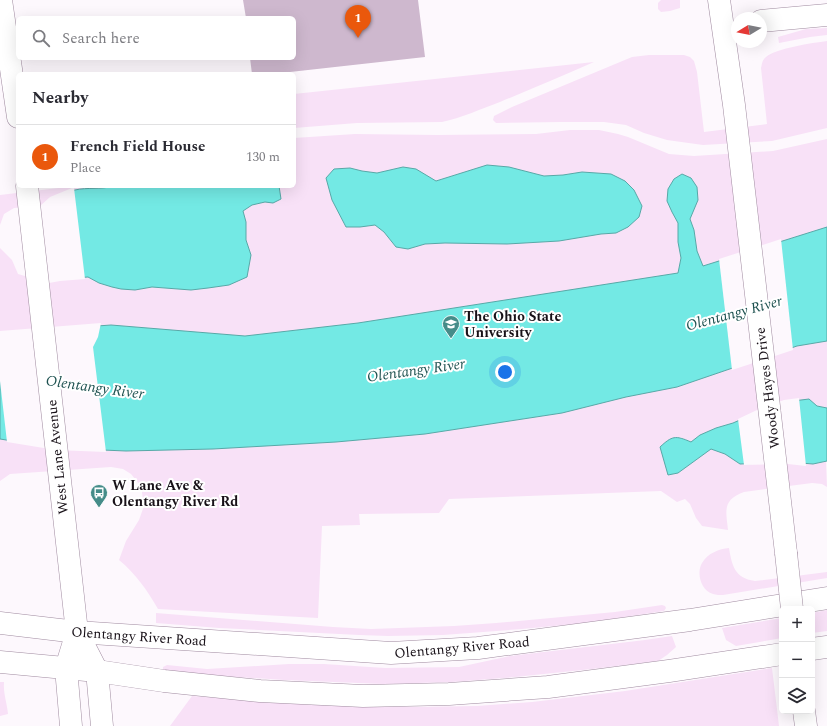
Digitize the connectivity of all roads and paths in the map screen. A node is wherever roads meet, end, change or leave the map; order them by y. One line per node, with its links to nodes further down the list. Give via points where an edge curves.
1 (1, 0): 6 (main road)
2 (719, 0): 5 (main road, Woody Hayes Drive)
3 (827, 15): 4 (main road)
4 (767, 20)
5 (730, 28): 9 (main road, Woody Hayes Drive, bridge, via 734,106)
6 (16, 103)
7 (27, 188): 11 (main road, West Lane Avenue)
8 (827, 598): 11 (main road, Olentangy River Road, via 690,620 482,648 391,653)
9 (792, 606)
10 (0, 623): 11 (main road, Olentangy River Road)
11 (77, 632): 16 (main road, West Lane Avenue); 17 (main road, West Lane Avenue)
12 (827, 647): 13 (main road)
13 (815, 649)
14 (779, 654): 17 (main road, via 548,687 449,694 363,696 260,690 164,681)
15 (0, 662): 16 (main road)
16 (66, 668): 17 (main road); 19 (main road, West Lane Avenue)
17 (97, 671): 20 (main road, West Lane Avenue)
18 (804, 714): 21 (main road)
19 (71, 726)
20 (102, 726)
21 (806, 726)

